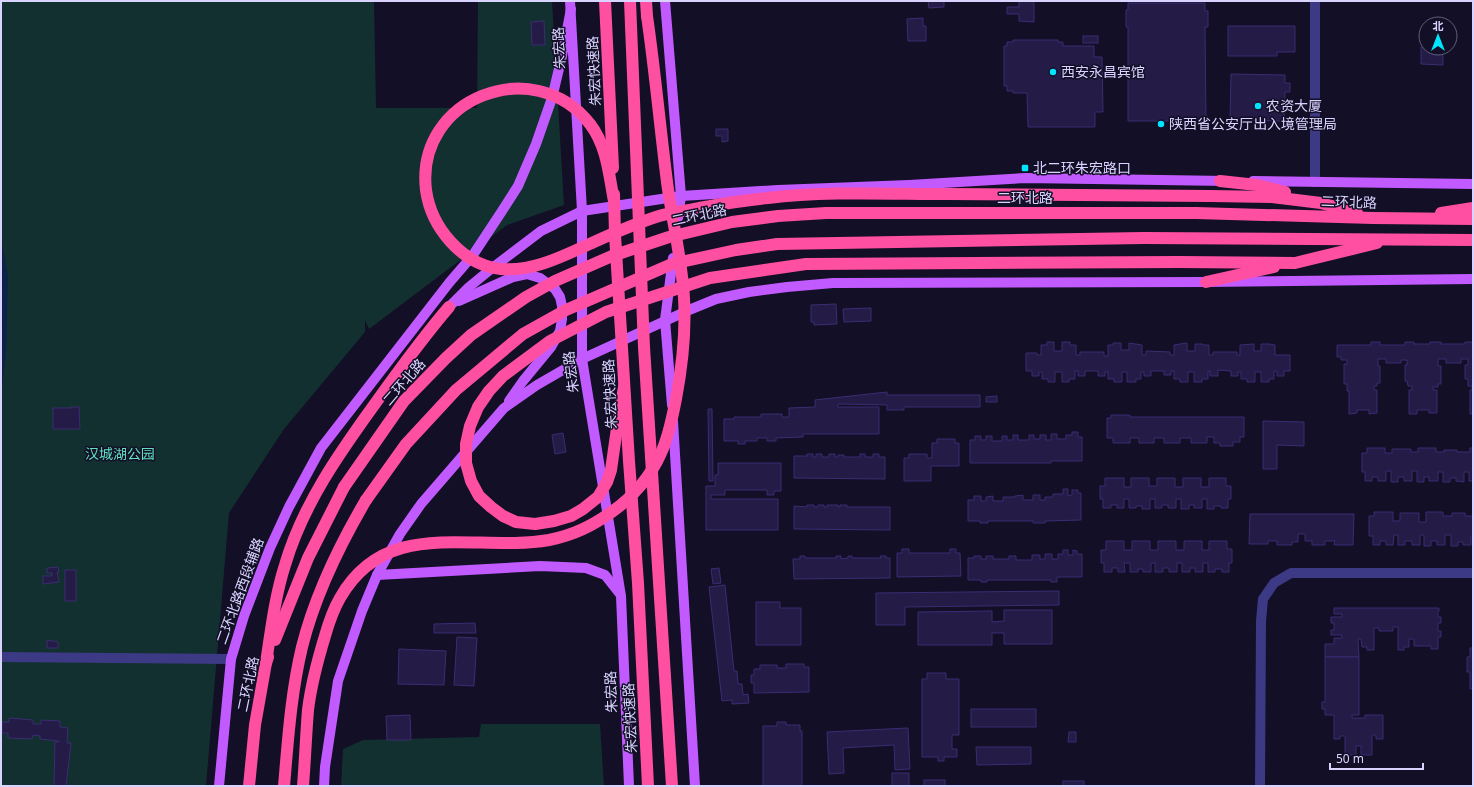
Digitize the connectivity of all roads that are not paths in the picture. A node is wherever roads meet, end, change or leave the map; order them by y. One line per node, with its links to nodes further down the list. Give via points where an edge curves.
1 (605, 1): 11 (highway, 朱宏快速路, bridge)
2 (630, 1): 44 (highway, bridge, via 644,347)
3 (646, 1): 40 (highway, bridge, via 664,159 684,299 682,357 670,429 662,453 636,491 590,527 548,540 440,542 408,546 383,555 364,567 341,596 332,614 320,654 308,708)
4 (665, 1): 10 (main road)
5 (1315, 1): 8 (street)
6 (570, 5): 14 (main road, 朱宏路); 25 (main road, 二环北路西段辅路, via 552,98 518,186 473,255)
7 (1220, 181): 8 (main road); 10 (main road, via 1026,178); 12 (highway, via 1257,185)
8 (1315, 182): 9 (main road)
9 (1473, 184)
10 (681, 196): 14 (main road); 24 (main road)
11 (614, 201): 12 (highway, bridge, via 605,153 591,126 568,103 540,91 523,88 502,90 482,96 463,106 441,128 428,157 426,189 429,203 441,229 459,250 498,269 528,268 662,215 769,197 886,194 1210,196 1272,197); 29 (highway, 朱宏快速路, bridge)
12 (1321, 203): 15 (highway)
13 (1473, 208): 16 (highway)
14 (582, 211): 23 (main road, via 541,232 520,247 469,287); 27 (main road, 朱宏路)
15 (1373, 218): 16 (highway, 二环北路); 36 (highway, 二环北路, bridge, via 1196,213 826,213 732,222 669,237 612,256 526,297 471,335 404,401 344,487 308,558)
16 (1408, 218): 17 (highway, 二环北路)
17 (1473, 219)
18 (1395, 239): 19 (highway); 20 (highway); 39 (highway, bridge, via 1144,238 777,244 672,264 566,310 523,334 456,390 406,444 366,500 336,556 312,613 302,647 294,685)
19 (1473, 241)
20 (1295, 263): 22 (highway); 29 (highway, bridge, via 806,264 710,278 606,312 550,341 503,376 478,407 466,444 466,463 479,496 503,516 516,522 535,524 554,521 583,509 598,497 607,482)
21 (1473, 279): 22 (main road)
22 (1206, 282): 24 (main road, via 833,283 736,295)
23 (449, 307): 25 (main road); 28 (highway); 30 (main road, via 494,284 513,276 527,274 540,278 555,289 560,297 560,331 551,347)
24 (665, 320): 27 (main road); 45 (main road, via 676,446)
25 (416, 325): 26 (main road, 二环北路西段辅路)
26 (409, 334): 28 (main road); 35 (main road, 二环北路西段辅路, via 321,448 304,477 270,548 244,616)
27 (582, 359): 30 (main road); 33 (main road, 朱宏路)
28 (399, 371): 36 (highway, via 330,470 306,511 284,565)
29 (624, 387): 43 (highway, 朱宏快速路, bridge, via 638,583)
30 (504, 408): 32 (main road, via 421,504 400,534)
31 (1473, 573): 46 (street, via 1291,573 1274,583 1264,598 1261,621)
32 (377, 575): 33 (main road, via 540,566 586,568 605,575); 41 (main road, via 338,681)
33 (621, 596): 42 (main road, 朱宏路)
34 (1, 657): 35 (street)
35 (231, 660): 37 (main road, 二环北路西段辅路)
36 (266, 663): 38 (highway, 二环北路, via 255,725)
37 (219, 786)
38 (249, 786)
39 (284, 786)
40 (303, 786)
41 (324, 786)
42 (629, 786)
43 (648, 786)
44 (672, 786)
45 (695, 786)
46 (1260, 786)

